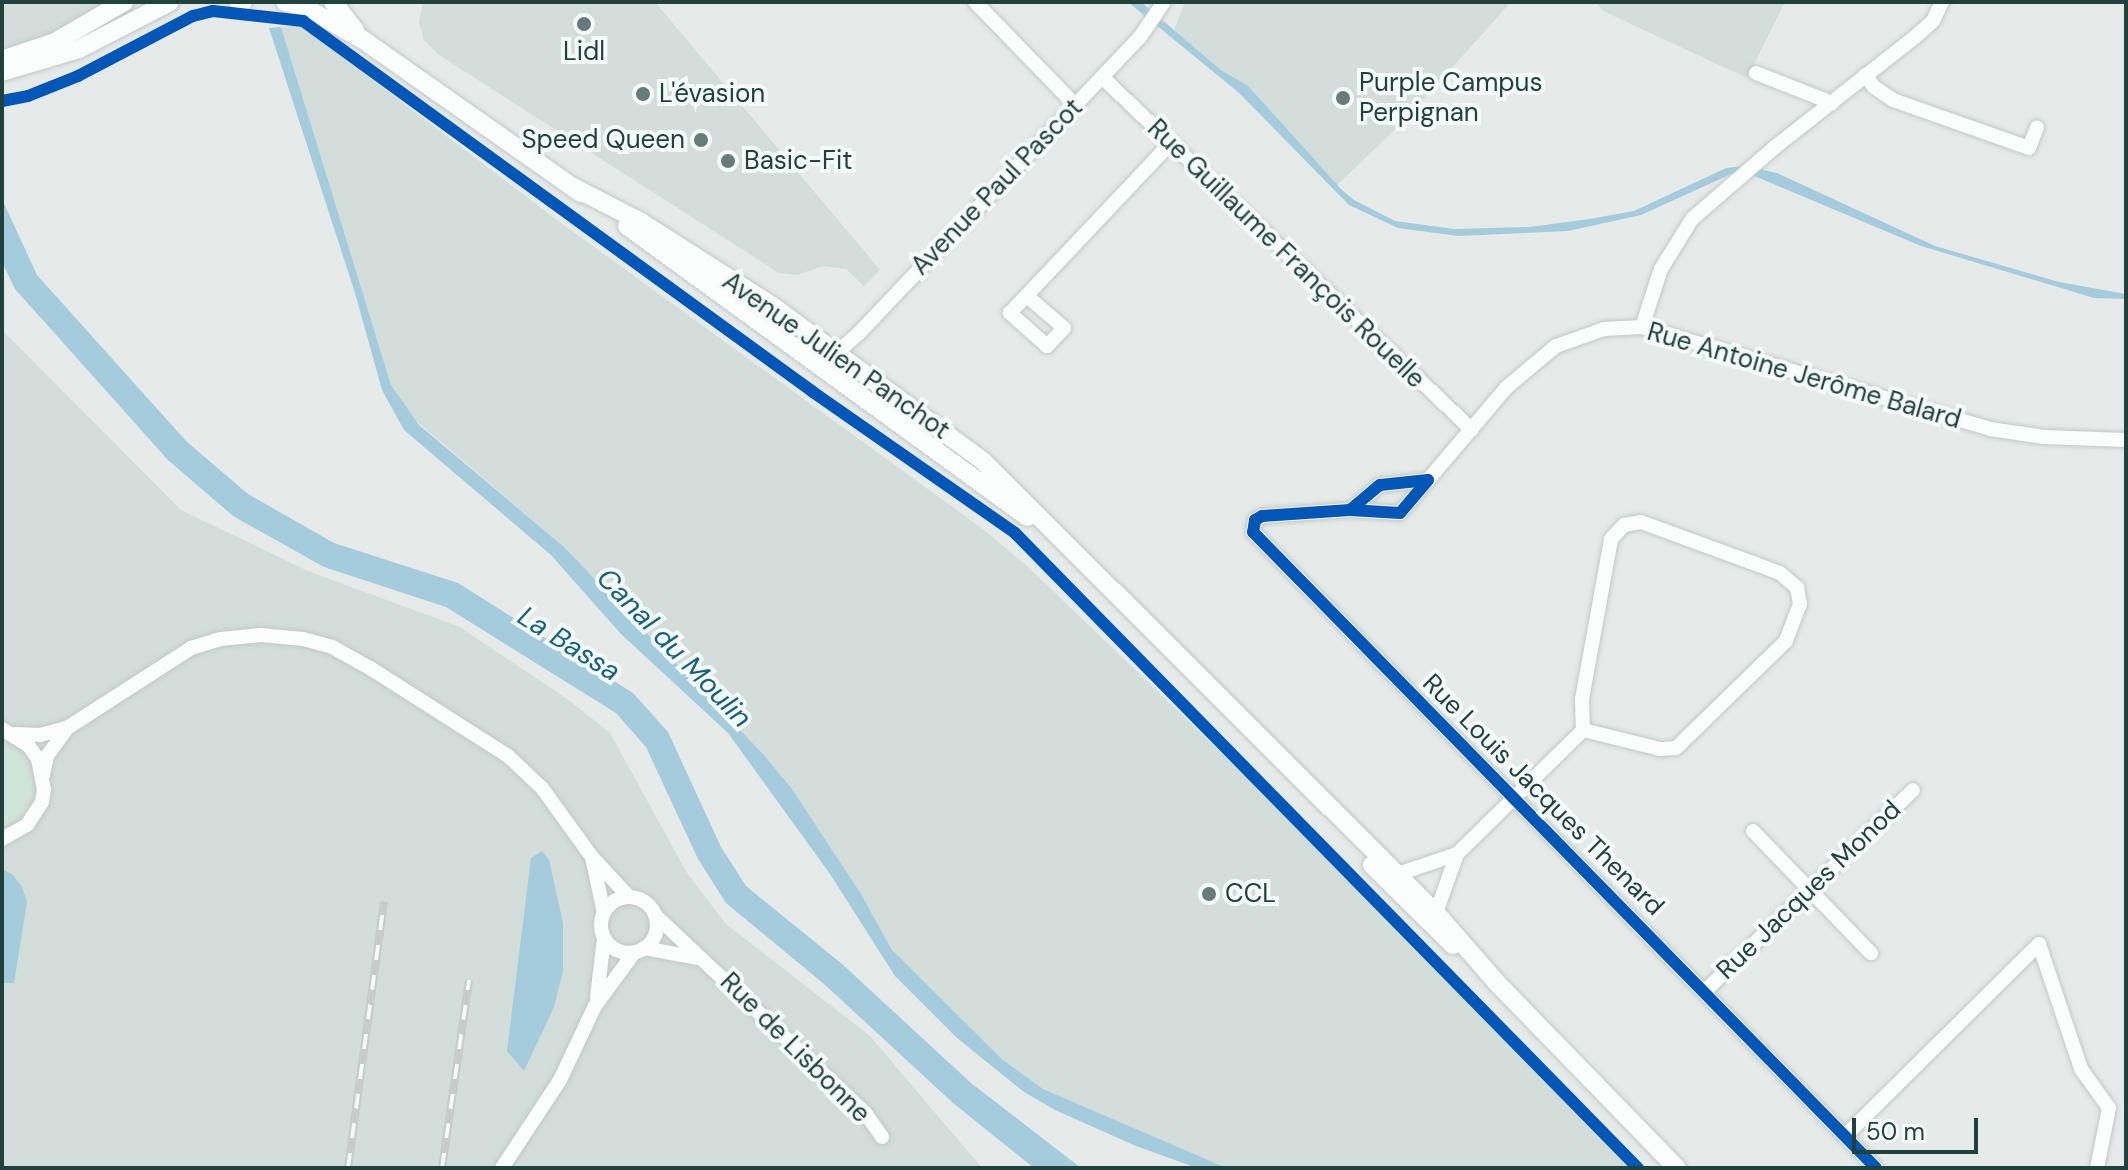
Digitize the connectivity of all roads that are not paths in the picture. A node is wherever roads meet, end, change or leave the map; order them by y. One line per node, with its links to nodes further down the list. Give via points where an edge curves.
1 (124, 2): 9 (main road, via 55,42)
2 (170, 2): 10 (main road, via 79,49)
3 (285, 2): 8 (main road, Avenue Julien Panchot)
4 (333, 2): 8 (main road, Avenue Julien Panchot)
5 (975, 2): 15 (street)
6 (1164, 2): 13 (street, Avenue Paul Pascot)
7 (1942, 2): 12 (street, via 1933,21)
8 (362, 39): 18 (main road, Avenue Julien Panchot)
9 (2, 60)
10 (2, 72)
11 (1756, 73): 14 (street)
12 (1865, 75): 14 (street); 16 (street, via 1893,100 2029,148)
13 (1102, 77): 15 (street, Avenue Paul Pascot); 17 (street, Rue Guillaume François Rouelle)
14 (1832, 103): 20 (street, via 1692,219 1661,269)
15 (1075, 105): 21 (street, Avenue Paul Pascot)
16 (2037, 127)
17 (1170, 144): 19 (street); 23 (street, Rue Guillaume François Rouelle)
18 (573, 187): 21 (main road, Avenue Julien Panchot, via 641,222); 22 (main road, Avenue Julien Panchot)
19 (1027, 296)
20 (1642, 327): 23 (street, Rue Antoine Jerôme Balard, via 1604,329 1556,346 1507,387); 24 (street, Rue Antoine Jerôme Balard, via 1990,429)
21 (837, 353): 22 (street, Avenue Paul Pascot); 27 (main road, Avenue Julien Panchot, via 983,461)
22 (822, 366): 27 (main road, Avenue Julien Panchot)
23 (1472, 430): 25 (street, Rue Louis Jacques Thenard)
24 (2126, 440)
25 (1428, 480): 26 (street, via 1380,485); 26 (street, Rue Louis Jacques Thenard, via 1400,513)
26 (1350, 510): 33 (street, Rue Louis Jacques Thenard, via 1262,516 1255,520 1253,532)
27 (1075, 556): 34 (main road, Avenue Julien Panchot)
28 (67, 728): 30 (street, via 40,735); 31 (street, via 47,756); 38 (street, via 191,648 261,635 303,639 332,647 370,668 508,756 563,813)
29 (1583, 730): 29 (street, via 1660,749 1676,748 1786,641 1800,604 1797,588 1780,573 1699,543 1641,522 1624,525 1611,539 1582,699); 33 (street)
30 (9, 732): 31 (street, via 28,745)
31 (43, 775): 36 (street, via 36,814 17,834)
32 (1913, 790): 40 (street, Rue Jacques Monod)
33 (1514, 797): 37 (street); 50 (street, Rue Louis Jacques Thenard)
34 (1321, 799): 39 (main road, Avenue Julien Panchot); 49 (main road, Avenue Julien Panchot, via 1370,864 1429,925)
35 (1753, 831): 40 (street)
36 (2, 839)
37 (1457, 854): 39 (street); 43 (street)
38 (592, 857): 41 (street); 42 (street)
39 (1398, 874): 43 (main road, Avenue Julien Panchot)
40 (1809, 890): 47 (street); 50 (street, Rue Jacques Monod)
41 (629, 897): 42 (street, via 614,901); 44 (street, via 644,902)
42 (604, 913): 45 (street)
43 (1436, 913): 49 (main road, Avenue Julien Panchot)
44 (655, 915): 46 (street, via 656,934); 48 (street, Rue de Lisbonne)
45 (604, 938): 46 (street, via 617,950); 51 (street)
46 (639, 950): 48 (street); 51 (street)
47 (1871, 953)
48 (706, 960): 53 (street, Rue de Lisbonne, via 866,1114)
49 (1497, 983): 55 (main road, Avenue Julien Panchot)
50 (1705, 991): 52 (street, Rue Louis Jacques Thenard)
51 (595, 1006): 54 (street, via 560,1080)
52 (1845, 1136): 56 (street, Rue Louis Jacques Thenard); 57 (street, via 2039,944 2081,1069 2109,1108)
53 (882, 1137)
54 (506, 1165)
55 (1677, 1168)
56 (1876, 1168)
57 (2097, 1168)

